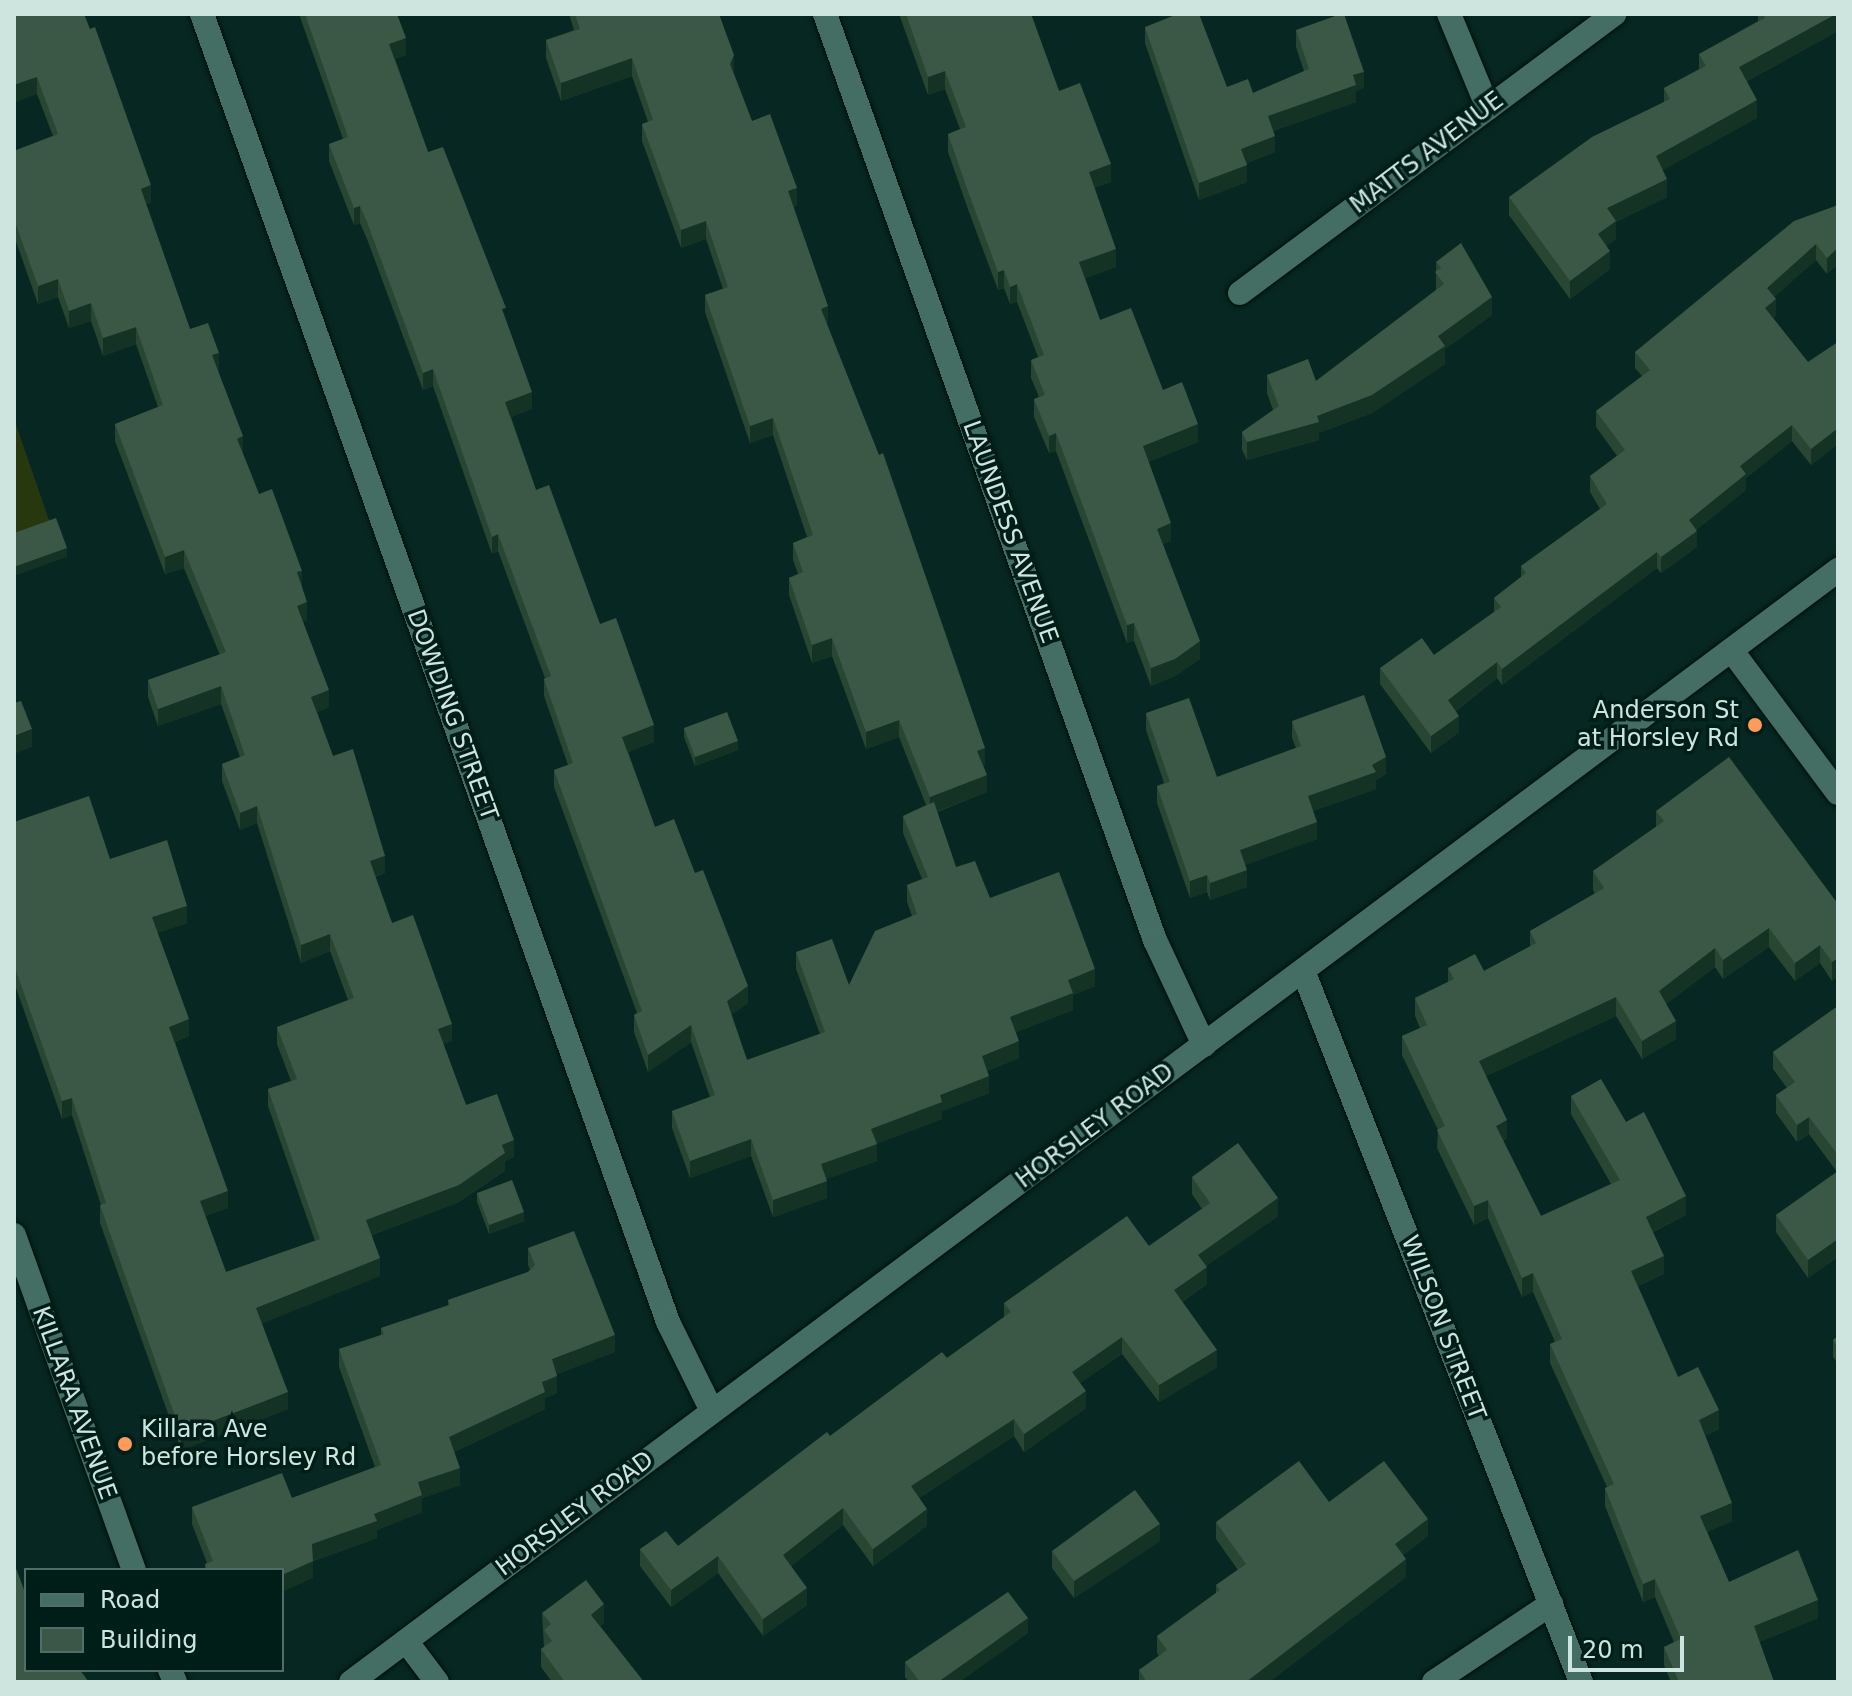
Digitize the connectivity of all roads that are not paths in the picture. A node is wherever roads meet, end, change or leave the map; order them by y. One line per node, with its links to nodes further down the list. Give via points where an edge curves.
1 (202, 14): 13 (street, DOWDING STREET, via 668,1322)
2 (825, 14): 11 (street, LAUNDESS AVENUE, via 1155,940)
3 (1449, 14): 5 (street)
4 (1614, 14): 5 (street, MATTS AVENUE)
5 (1488, 108): 6 (street, MATTS AVENUE)
6 (1240, 293)
7 (1838, 570): 8 (street, HORSLEY ROAD)
8 (1732, 651): 9 (street); 10 (street, HORSLEY ROAD)
9 (1838, 793)
10 (1304, 973): 11 (street, HORSLEY ROAD); 15 (street, WILSON STREET)
11 (1204, 1045): 13 (street, HORSLEY ROAD)
12 (14, 1235): 14 (street, KILLARA AVENUE)
13 (712, 1411): 16 (street, HORSLEY ROAD)
14 (133, 1568)
15 (1551, 1604): 19 (street); 20 (street, WILSON STREET)
16 (406, 1641): 17 (street, HORSLEY ROAD); 18 (street)
17 (351, 1682)
18 (437, 1682)
19 (1434, 1682)
20 (1581, 1682)

